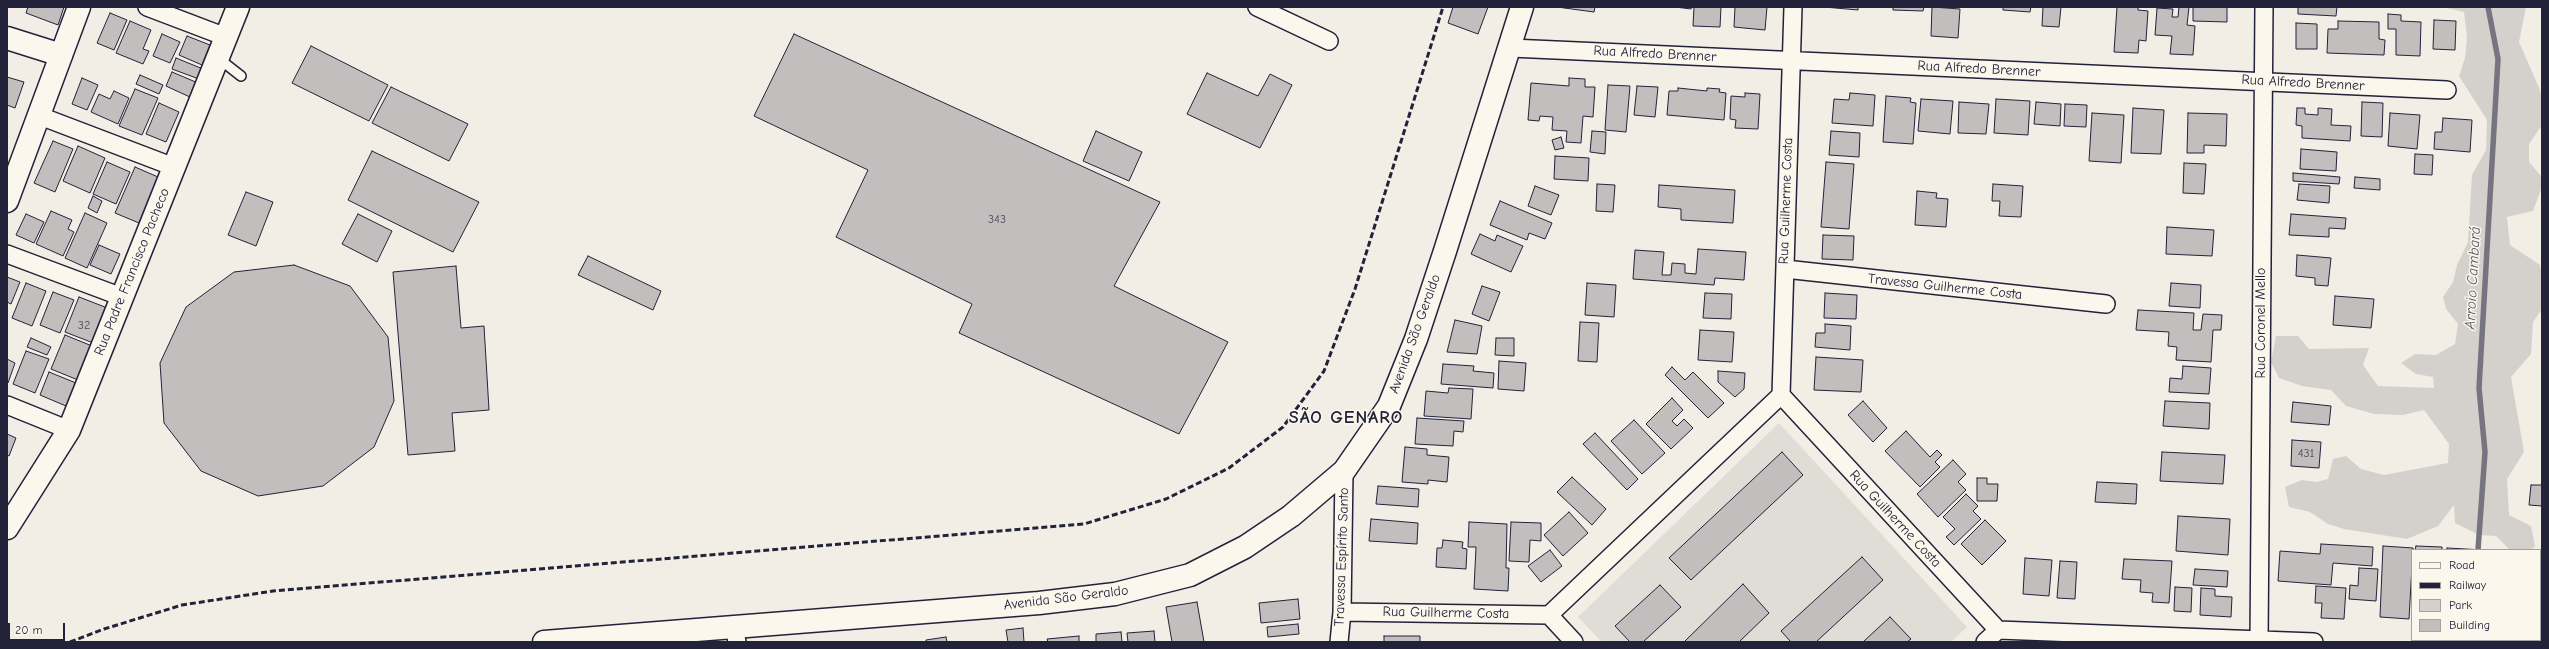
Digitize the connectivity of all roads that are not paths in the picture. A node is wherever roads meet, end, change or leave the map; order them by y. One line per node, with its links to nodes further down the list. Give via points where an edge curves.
1 (79, 7): 12 (street)
2 (147, 7): 8 (street)
3 (238, 7): 8 (street, Rua Padre Francisco Pacheco)
4 (1257, 7): 10 (street)
5 (1522, 7): 11 (street, Avenida São Geraldo)
6 (1793, 7): 14 (street, Rua Guilherme Costa)
7 (2264, 7): 16 (street, Rua Coronel Mello)
8 (226, 37): 13 (street, Rua Padre Francisco Pacheco)
9 (7, 38): 12 (street)
10 (1329, 41)
11 (1511, 48): 14 (street, Rua Alfredo Brenner); 28 (street, Avenida São Geraldo, via 1416,339 1389,406)
12 (61, 55): 18 (street)
13 (218, 58): 15 (lane); 19 (street, Rua Padre Francisco Pacheco)
14 (1790, 60): 16 (street, Rua Alfredo Brenner); 22 (street, Rua Guilherme Costa)
15 (241, 76)
16 (2262, 81): 17 (street, Rua Alfredo Brenner); 34 (street, Rua Coronel Mello)
17 (2447, 90)
18 (40, 116): 19 (street); 20 (street)
19 (174, 167): 23 (street, Rua Padre Francisco Pacheco)
20 (7, 201)
21 (7, 254): 23 (street)
22 (1785, 269): 24 (street, Travessa Guilherme Costa); 25 (street, Rua Guilherme Costa)
23 (122, 297): 27 (street, Rua Padre Francisco Pacheco)
24 (2106, 304)
25 (1781, 395): 31 (street); 32 (street, Rua Guilherme Costa)
26 (7, 405): 27 (street)
27 (69, 430): 29 (street, Rua Padre Francisco Pacheco)
28 (1344, 471): 30 (street, Travessa Espírito Santo); 33 (street, Avenida São Geraldo, via 1291,516 1245,547 1190,575 1130,590 1039,603)
29 (7, 528)
30 (1342, 612): 31 (street, Rua Guilherme Costa); 36 (street, Travessa Espírito Santo)
31 (1549, 615): 37 (street)
32 (1998, 630): 34 (street); 38 (street)
33 (735, 634): 35 (street, Avenida São Geraldo)
34 (2259, 641): 39 (street)
35 (544, 642)
36 (1339, 642)
37 (1574, 642)
38 (1985, 642)
39 (2314, 642)

